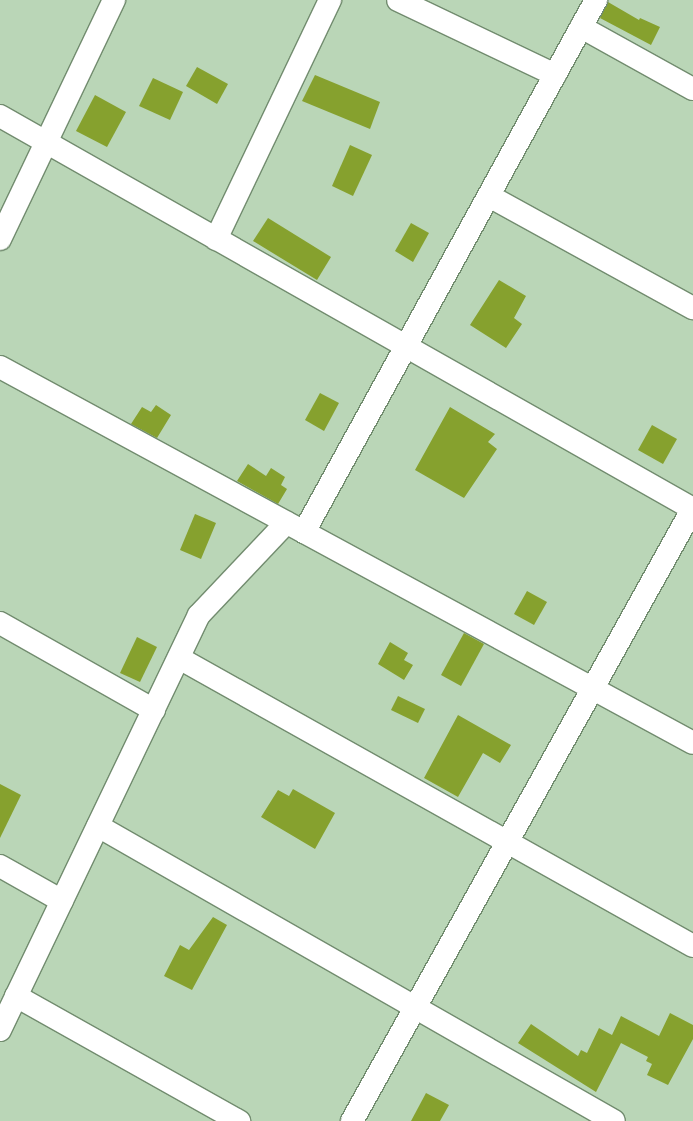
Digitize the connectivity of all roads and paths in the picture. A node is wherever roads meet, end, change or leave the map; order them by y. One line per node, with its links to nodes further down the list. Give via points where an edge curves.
1 (114, 0): 9 (street)
2 (330, 0): 12 (street)
3 (398, 0): 6 (street)
4 (596, 0): 5 (street)
5 (581, 27): 6 (street); 7 (street)
6 (555, 75): 10 (street)
7 (693, 89)
8 (0, 116): 9 (street)
9 (46, 142): 11 (street); 12 (street)
10 (489, 196): 13 (street); 14 (street)
11 (0, 239)
12 (216, 239): 14 (street)
13 (693, 308)
14 (406, 346): 16 (street); 17 (street)
15 (0, 367): 17 (street)
16 (693, 509): 20 (street)
17 (295, 527): 19 (street, via 199,615); 20 (street)
18 (0, 623): 21 (street)
19 (179, 658): 21 (street); 24 (street)
20 (592, 689): 22 (street); 24 (street)
21 (154, 710): 23 (street)
22 (693, 743)
23 (98, 826): 26 (street); 29 (street)
24 (507, 842): 27 (street); 29 (street)
25 (0, 866): 26 (street)
26 (62, 901): 28 (street)
27 (693, 946)
28 (16, 996): 30 (street); 31 (street)
29 (415, 1007): 32 (street); 33 (street)
30 (0, 1030)
31 (239, 1121)
32 (352, 1121)
33 (614, 1121)

